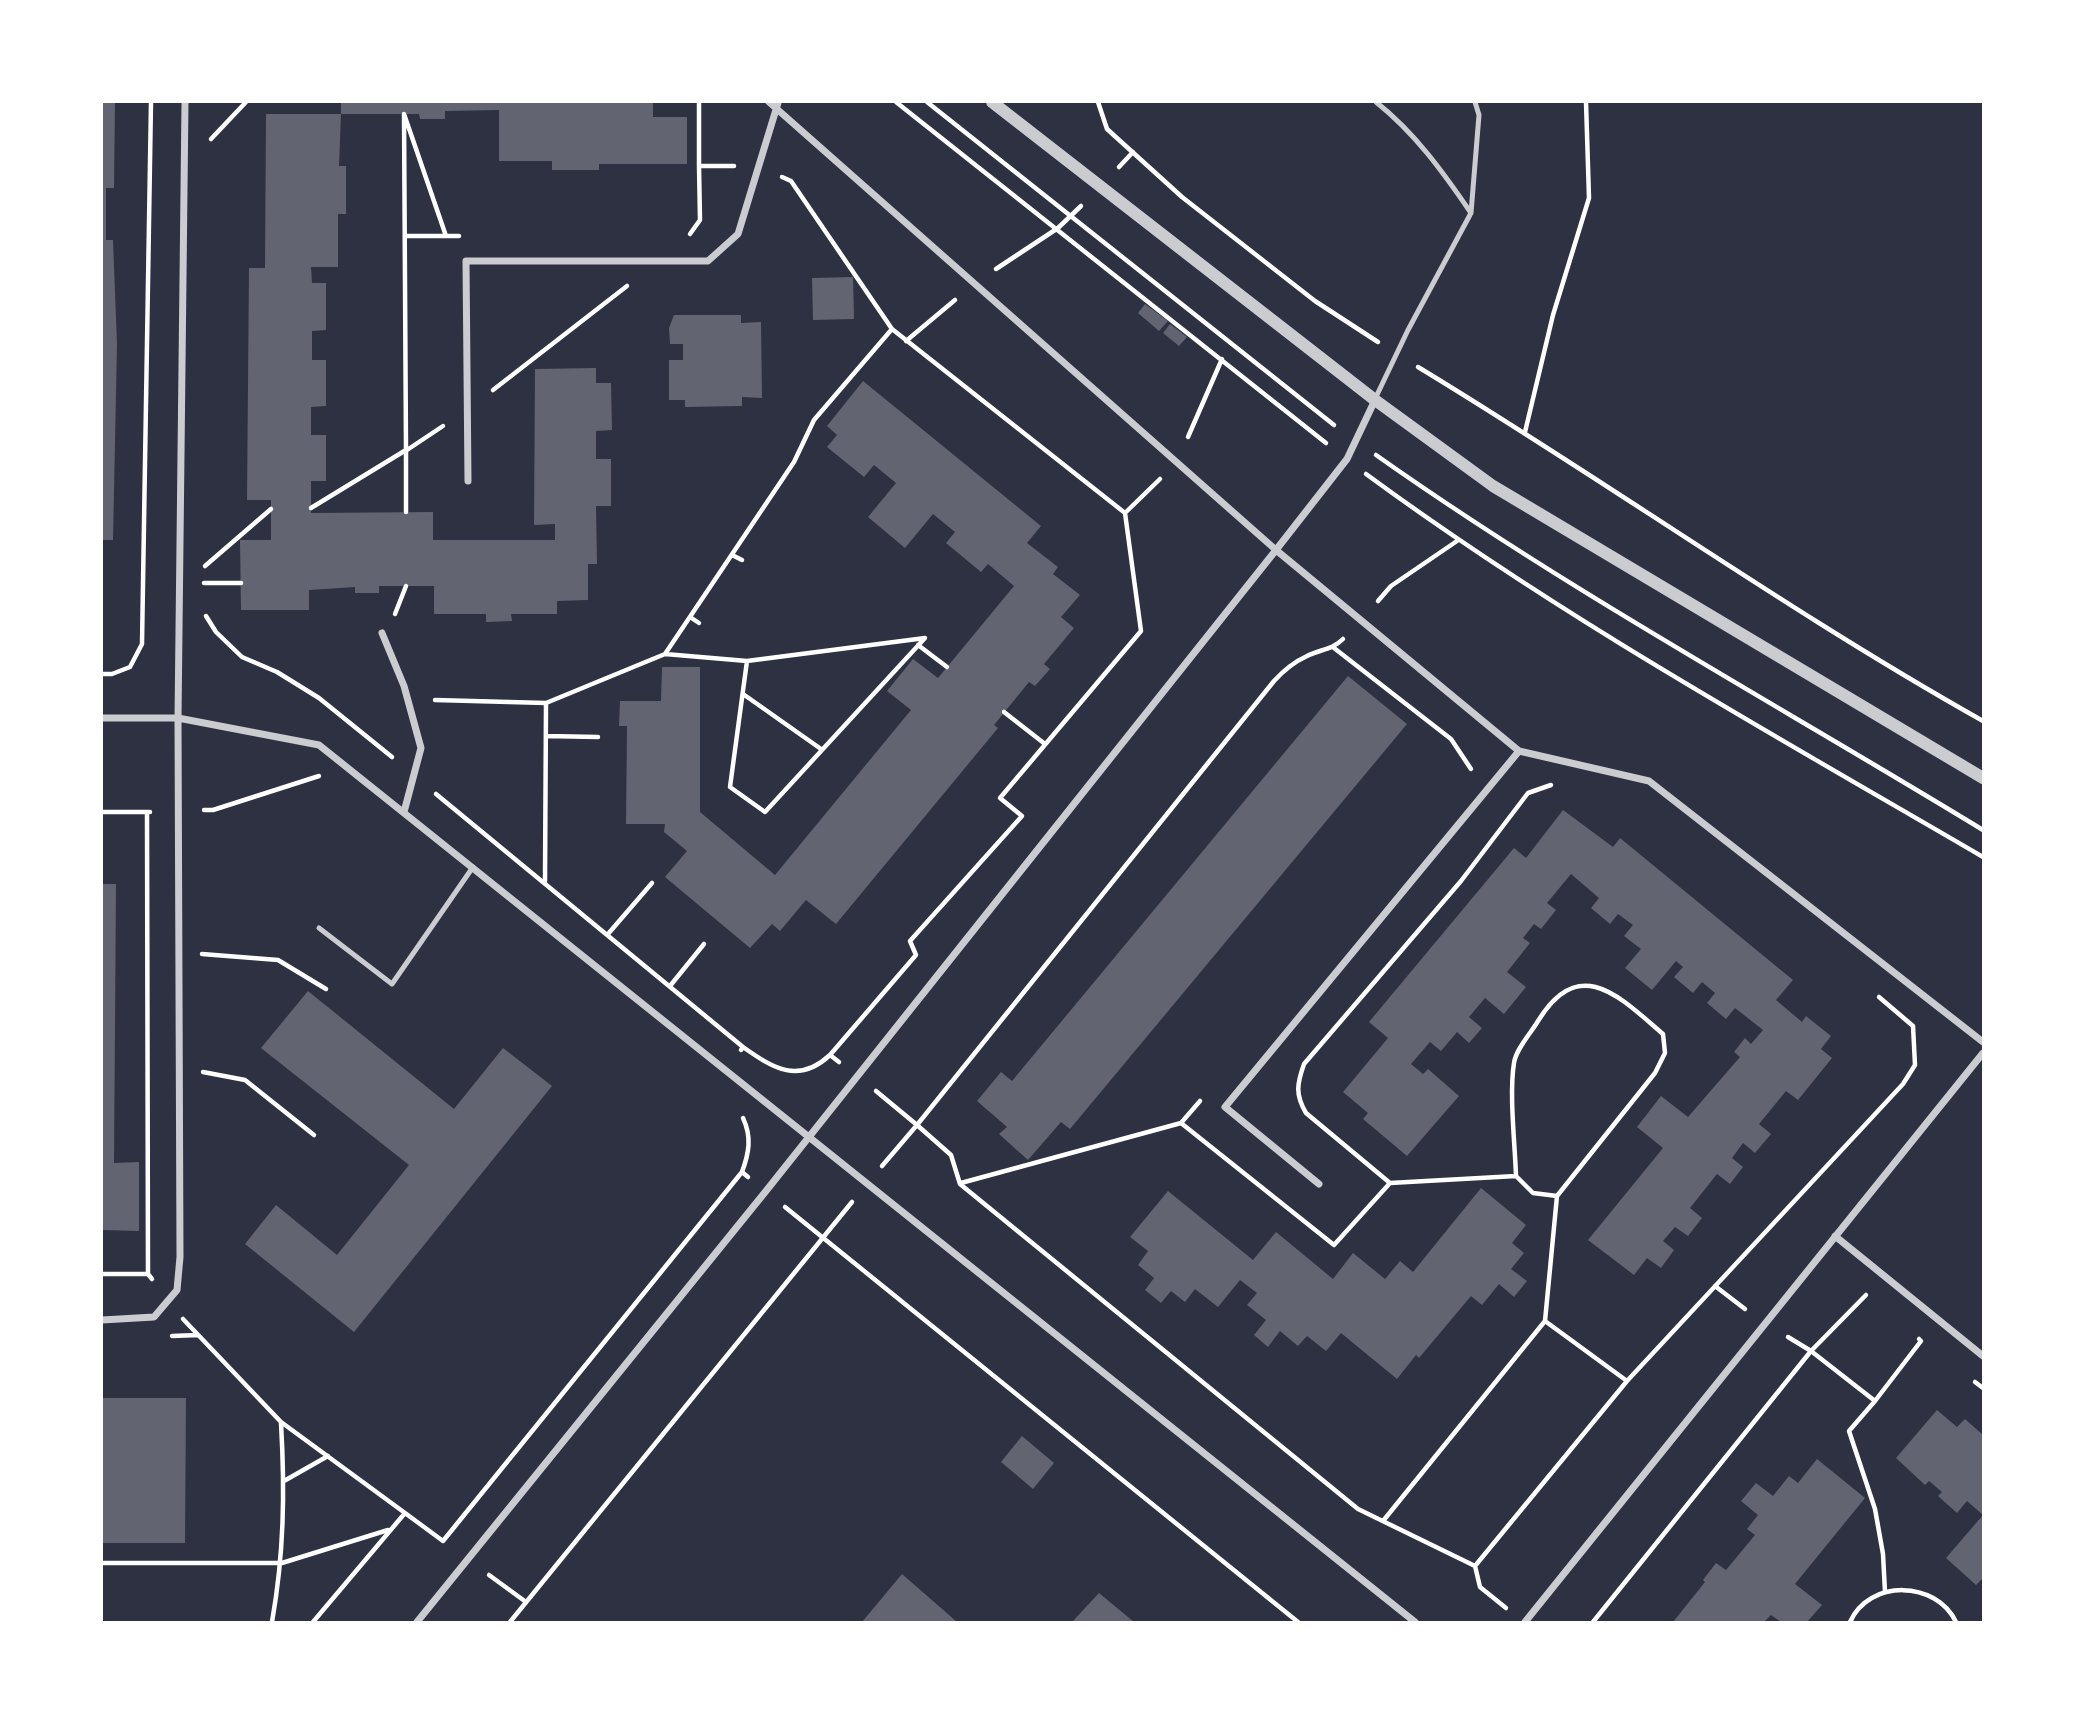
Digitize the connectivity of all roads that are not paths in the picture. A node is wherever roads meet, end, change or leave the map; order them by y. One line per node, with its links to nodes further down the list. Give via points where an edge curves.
1 (184, 102): 12 (street)
2 (1376, 102): 6 (lane, via 1435,160)
3 (1475, 102): 6 (lane, via 1479,115)
4 (775, 103): 8 (street, via 738,234 708,261 466,261); 9 (street)
5 (998, 103): 7 (street)
6 (1471, 213): 7 (lane)
7 (1375, 400): 9 (street, via 1347,460); 14 (street, via 1493,486)
8 (468, 481)
9 (1276, 550): 13 (street); 20 (street)
10 (382, 634): 15 (street, via 421,748)
11 (102, 718): 12 (street)
12 (178, 718): 15 (street, via 319,745); 23 (street, via 177,1290 154,1317)
13 (1519, 751): 18 (street, via 1650,781); 21 (street, via 1225,1108)
14 (1983, 778)
15 (404, 812): 16 (street)
16 (472, 867): 17 (lane, via 392,984); 20 (street)
17 (319, 928)
18 (1983, 1042)
19 (1983, 1053): 22 (street)
20 (809, 1134): 25 (street); 26 (street)
21 (1319, 1184)
22 (1835, 1236): 24 (street); 27 (street)
23 (102, 1320)
24 (1983, 1356)
25 (417, 1622)
26 (1415, 1622)
27 (1525, 1622)

